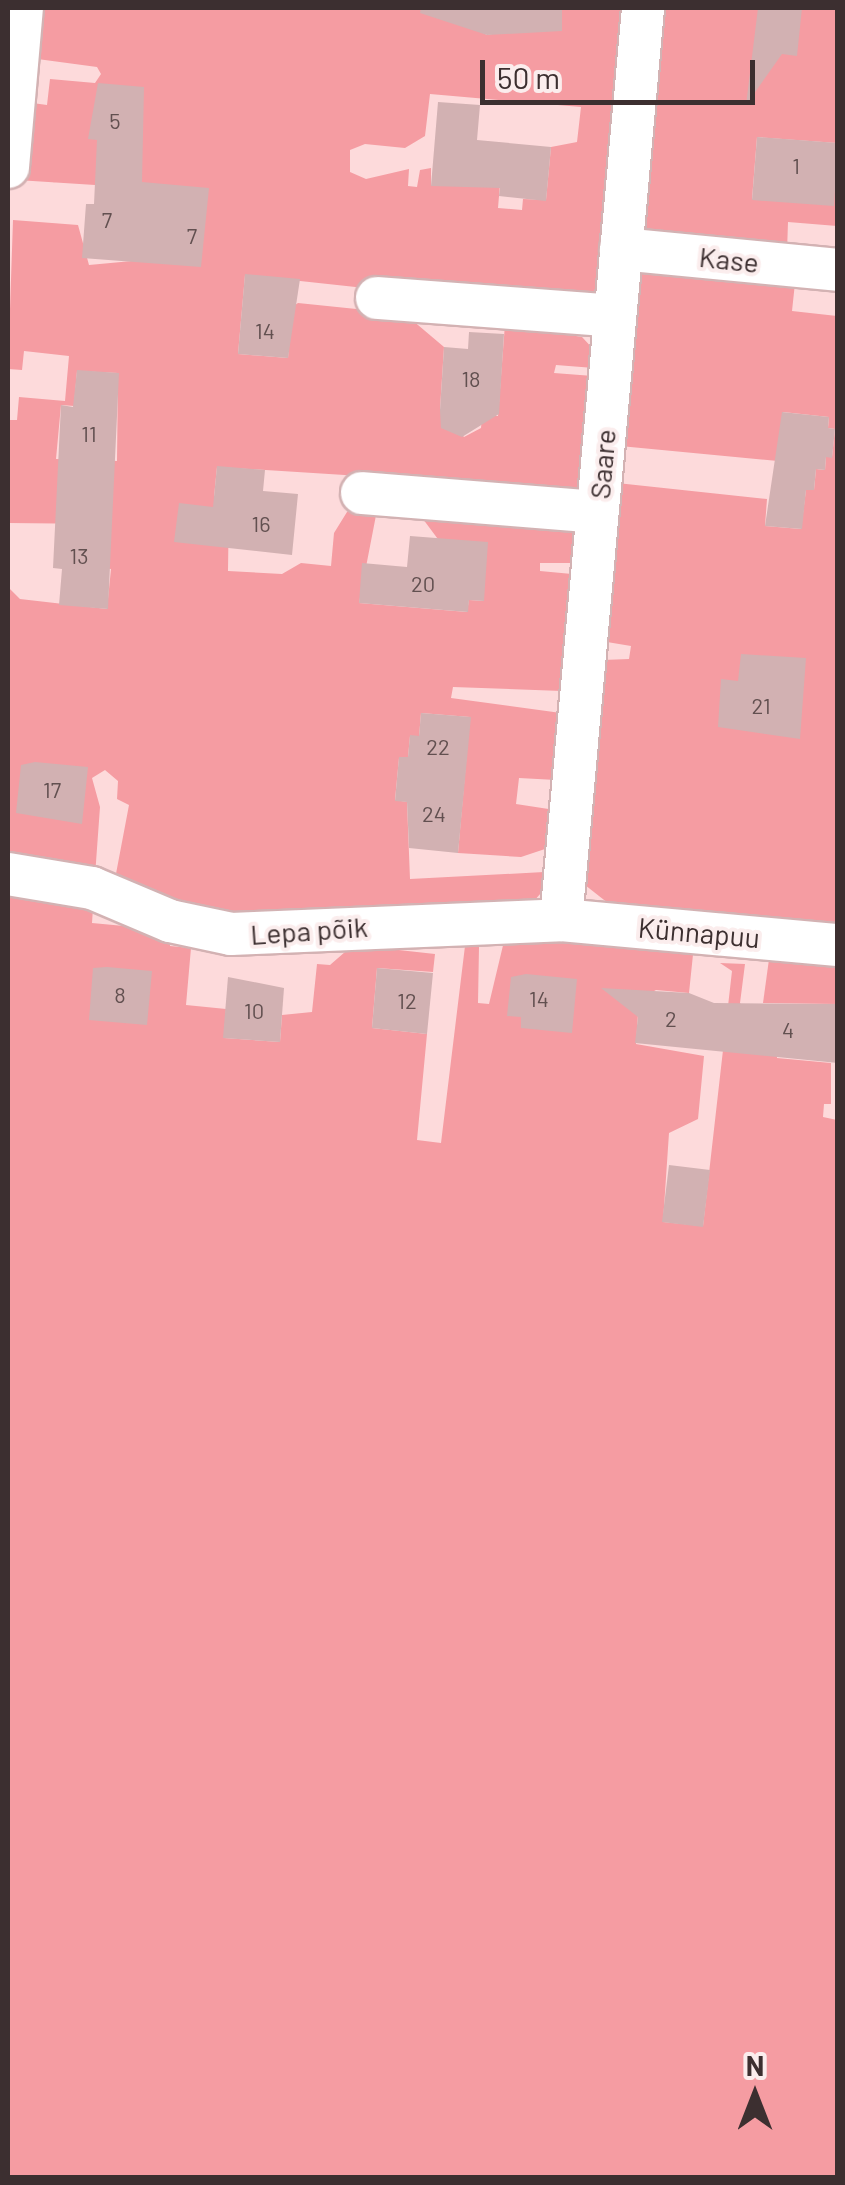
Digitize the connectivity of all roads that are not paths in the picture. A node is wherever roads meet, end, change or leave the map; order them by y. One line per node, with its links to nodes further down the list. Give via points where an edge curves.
1 (22, 8): 3 (street)
2 (643, 8): 4 (street, Saare)
3 (8, 167)
4 (621, 249): 5 (street, Kase); 7 (street, Saare)
5 (838, 270)
6 (377, 298): 7 (street)
7 (614, 316): 9 (street, Saare)
8 (362, 492): 9 (street)
9 (598, 512): 11 (street, Saare)
10 (8, 874): 11 (street, Lepa põik, via 92,888 170,921 231,934)
11 (561, 920): 12 (street, Künnapuu)
12 (838, 945)

